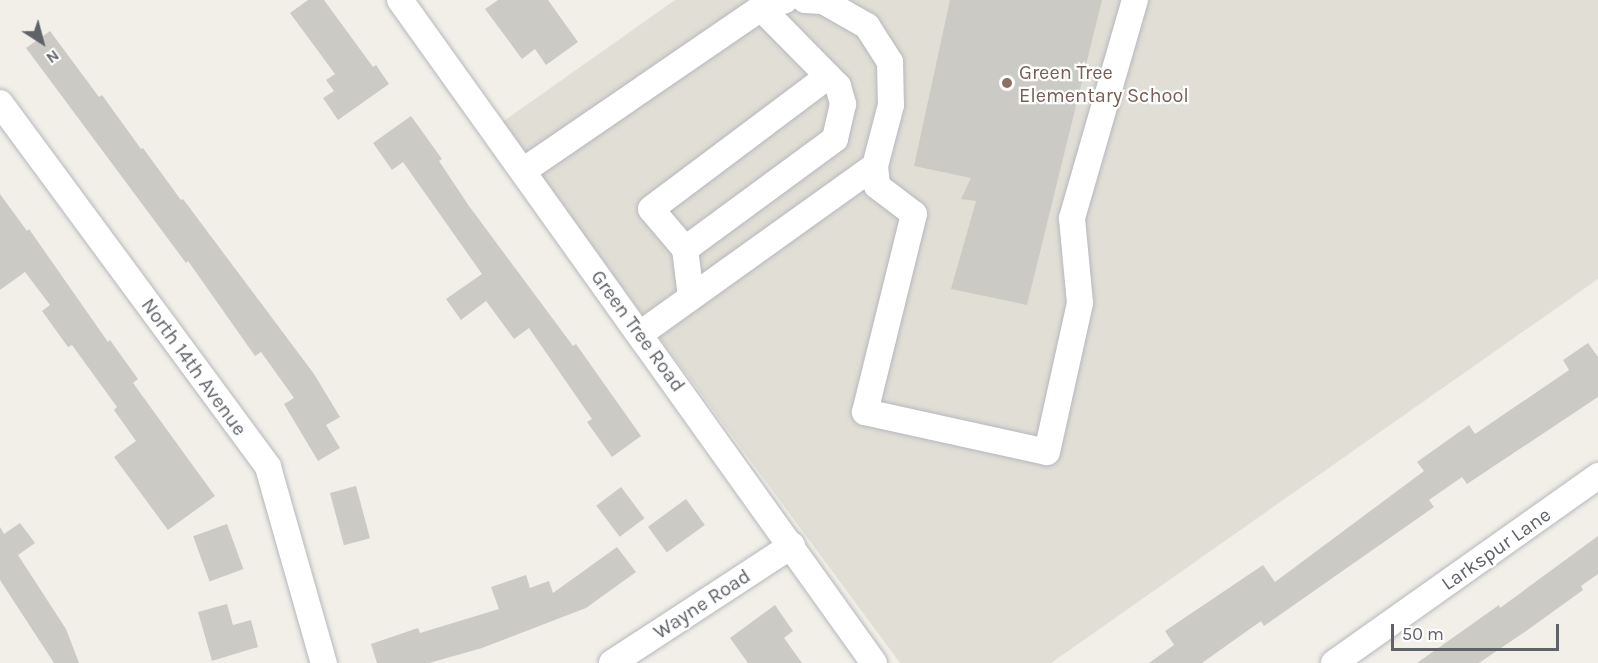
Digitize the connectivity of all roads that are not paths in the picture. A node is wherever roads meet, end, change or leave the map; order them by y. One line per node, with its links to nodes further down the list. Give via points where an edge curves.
1 (400, 0): 9 (street, Green Tree Road)
2 (785, 0): 5 (street)
3 (805, 0): 8 (street, via 823,1 867,26 890,62 891,105)
4 (1135, 0): 8 (street, via 1072,218 1080,303 1047,452 865,412 914,214 877,186)
5 (762, 4): 6 (street); 9 (street)
6 (828, 76): 10 (street, via 843,105 835,139); 10 (street, via 651,209)
7 (0, 103): 16 (street, North 14th Avenue, via 268,467)
8 (874, 166): 11 (street)
9 (523, 171): 12 (street, Green Tree Road)
10 (685, 249): 11 (street)
11 (691, 297): 12 (street)
12 (640, 334): 14 (street, Green Tree Road)
13 (1598, 476): 18 (street, Larkspur Lane)
14 (792, 545): 15 (street, Wayne Road); 17 (street, Green Tree Road)
15 (615, 662)
16 (324, 663)
17 (874, 663)
18 (1334, 663)

